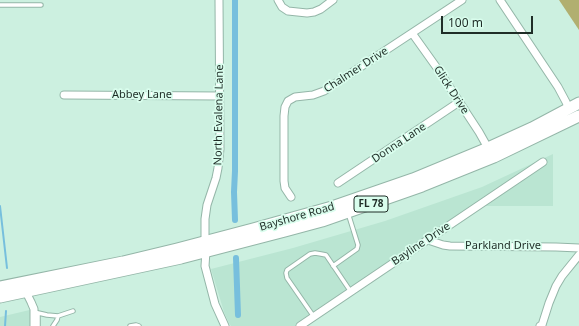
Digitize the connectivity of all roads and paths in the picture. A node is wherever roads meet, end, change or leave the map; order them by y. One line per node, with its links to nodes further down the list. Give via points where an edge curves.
1 (219, 0): 10 (street, North Evalena Lane)
2 (278, 0): 3 (street, via 282,7 288,10 307,13 321,9)
3 (333, 0)
4 (462, 0): 8 (street, Chalmer Drive)
5 (501, 1): 13 (street, via 558,87)
6 (0, 5): 7 (lane)
7 (41, 5)
8 (412, 33): 11 (street, Glick Drive); 19 (street, Chalmer Drive, via 324,91 288,101 284,116 284,181)
9 (64, 95): 10 (street, Abbey Lane)
10 (220, 96): 22 (street, North Evalena Lane, via 220,149 216,178 207,205)
11 (459, 102): 16 (street, Glick Drive); 18 (street, Donna Lane)
12 (579, 103): 13 (main road, Bayshore Road / FL 78)
13 (569, 109): 15 (main road); 16 (main road, Bayshore Road / FL 78)
14 (579, 116): 15 (main road, Bayshore Road / FL 78)
15 (564, 124): 20 (main road, Bayshore Road / FL 78, via 494,157)
16 (488, 148): 22 (main road, Bayshore Road / FL 78, via 413,179)
17 (543, 162): 21 (street, Bayline Drive)
18 (338, 183)
19 (291, 197)
20 (348, 212): 22 (main road, Bayshore Road / FL 78, via 286,231); 25 (lane, via 358,246)
21 (428, 240): 23 (street, Parkland Drive, via 450,246); 28 (street, Bayline Drive)
22 (206, 246): 26 (main road, Bayshore Road / FL 78); 27 (main road, Bayshore Road / FL 78, via 181,258); 34 (street, North Evalena Lane, via 205,266 215,304)
23 (579, 248)
24 (579, 255): 41 (street, via 556,286)
25 (333, 266): 28 (lane); 33 (lane, via 326,255 315,253 287,270 287,278)
26 (0, 287)
27 (26, 292): 29 (main road, Bayshore Road / FL 78); 31 (street)
28 (351, 292): 33 (street, Bayline Drive)
29 (0, 297)
30 (73, 311): 32 (lane)
31 (36, 312): 32 (lane); 35 (street); 36 (lane)
32 (58, 316): 37 (lane)
33 (314, 317): 40 (street, Bayline Drive)
34 (224, 325)
35 (34, 326)
36 (38, 326)
37 (54, 326)
38 (130, 326): 39 (lane)
39 (139, 326)
40 (302, 326)
41 (540, 326)

